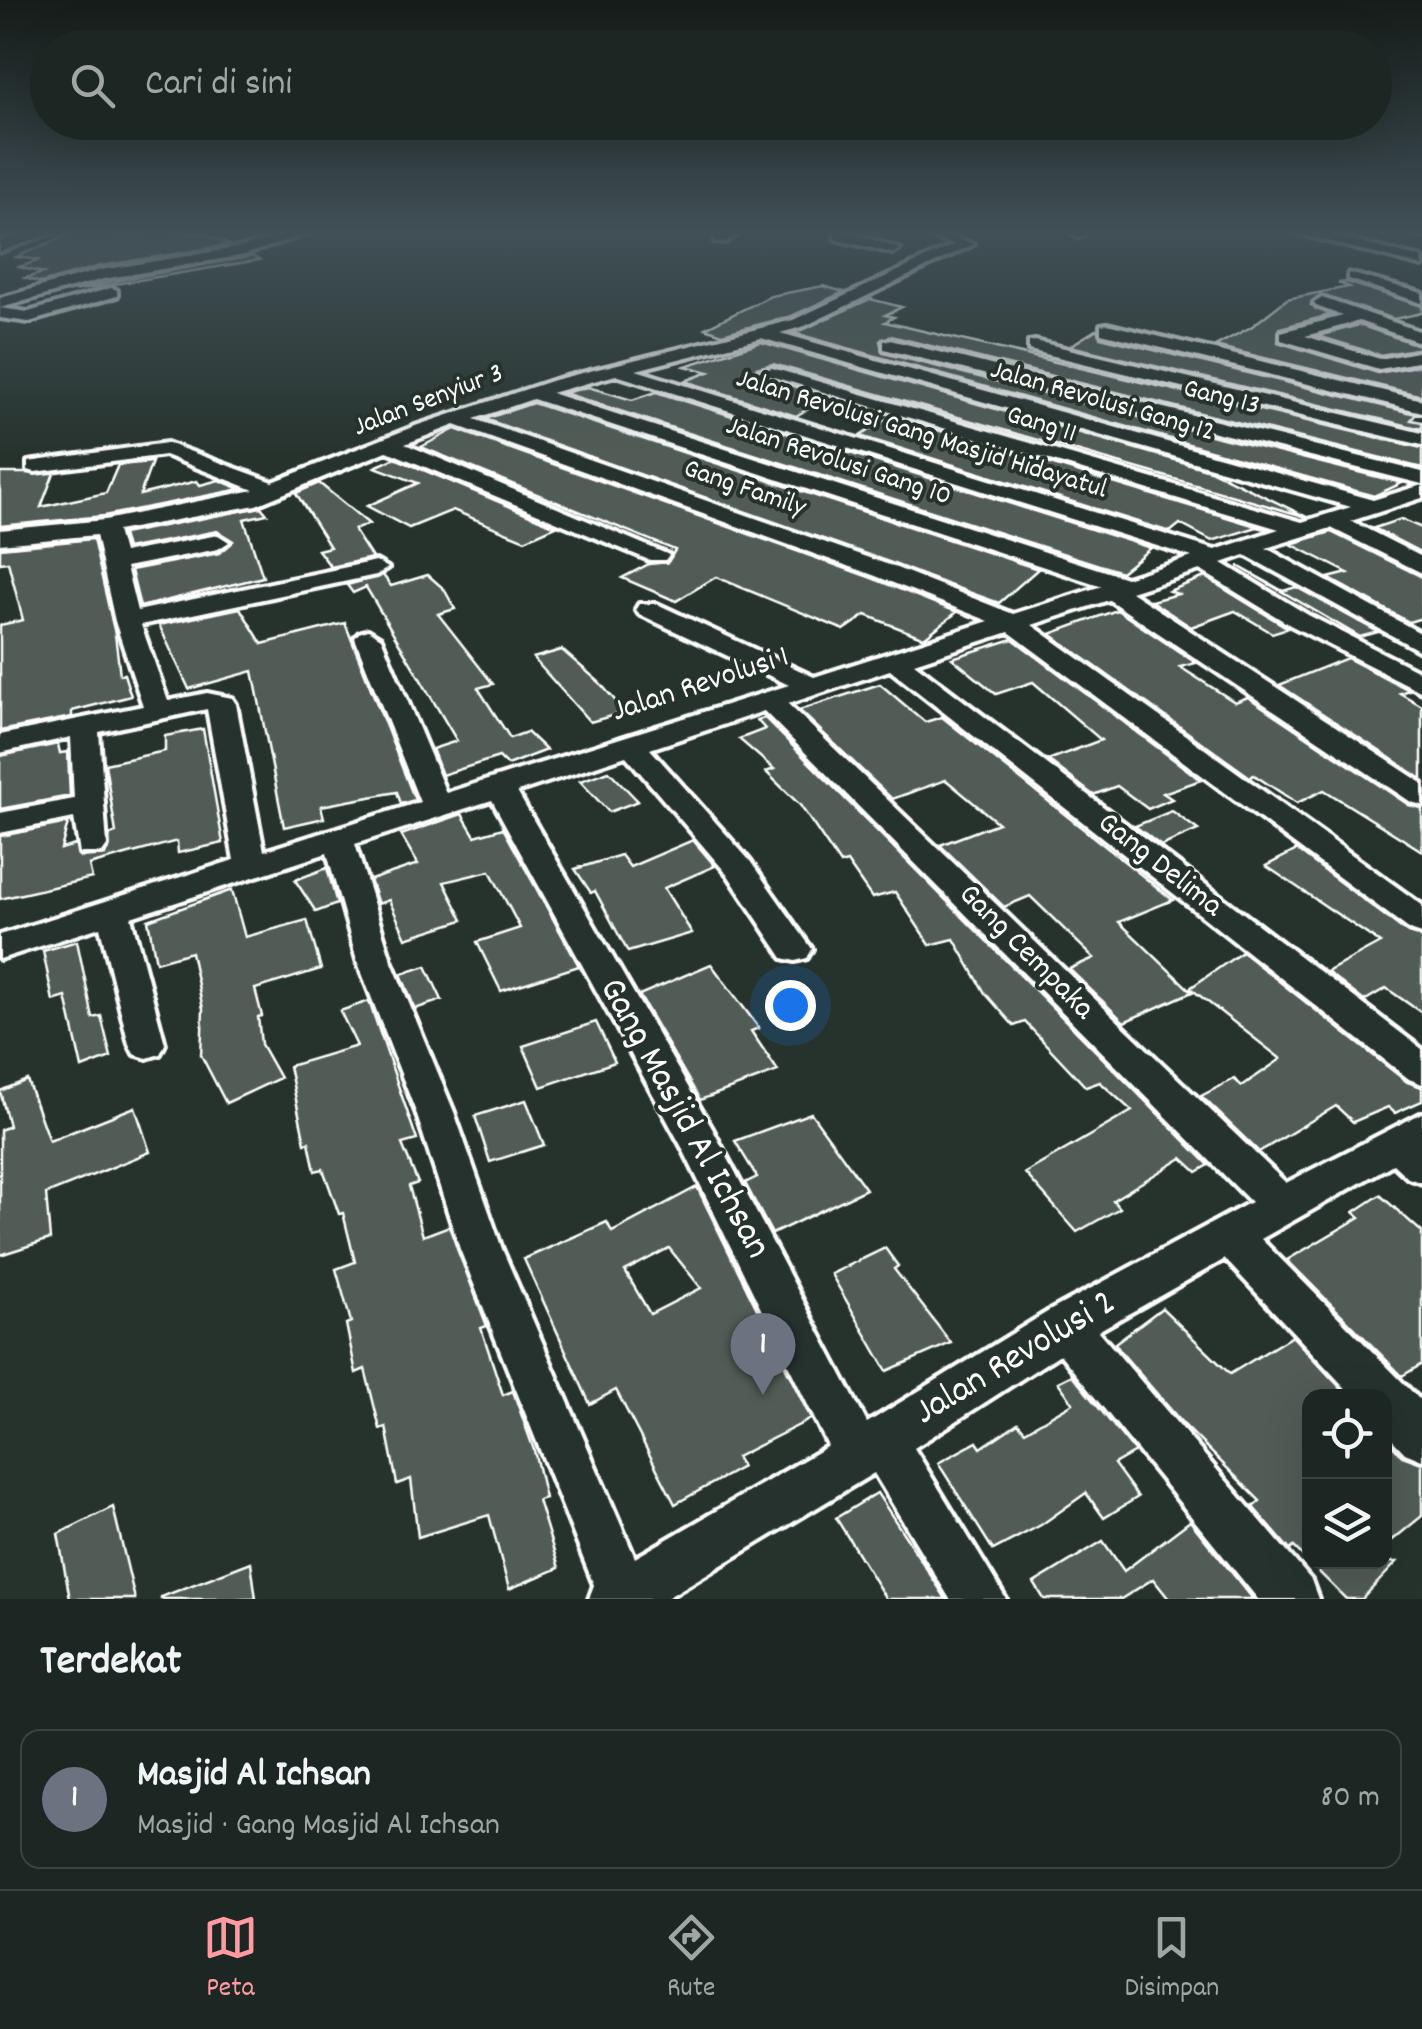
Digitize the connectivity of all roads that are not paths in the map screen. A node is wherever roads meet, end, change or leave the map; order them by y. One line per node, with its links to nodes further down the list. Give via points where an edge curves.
1 (64, 307): 4 (street, via 29,317)
2 (831, 307): 7 (street, Jalan Senyiur 3)
3 (1333, 307): 5 (street)
4 (0, 313)
5 (1360, 316): 8 (street); 11 (street, via 1287,336 1379,364)
6 (1107, 329): 15 (street)
7 (766, 334): 12 (street, Jalan Senyiur 3); 23 (street, Jalan Revolusi Gang 12)
8 (1422, 338)
9 (890, 345): 20 (street, Gang 13)
10 (1035, 346): 17 (street, Gang 13)
11 (1422, 356)
12 (611, 368): 14 (street, Jalan Senyiur 3); 31 (street, Jalan Revolusi Gang Masjid Hidayatul)
13 (766, 372): 26 (street, Gang 11)
14 (532, 392): 16 (street, Jalan Senyiur 3); 35 (street, Jalan Revolusi Gang 10)
15 (1422, 406)
16 (455, 419): 18 (street, Jalan Senyiur 3); 38 (street, Gang Family)
17 (1422, 439)
18 (389, 444): 21 (street, Jalan Senyiur 3); 30 (street)
19 (35, 466): 21 (street, via 166,449)
20 (1422, 478)
21 (276, 491): 25 (street, Jalan Senyiur 3)
22 (1422, 491): 23 (street, Jalan Revolusi 1)
23 (1374, 507): 24 (street, Jalan Revolusi 1)
24 (1331, 519): 26 (street, Jalan Revolusi 1); 33 (street)
25 (104, 527): 27 (street, Jalan Senyiur 3); 32 (street)
26 (1301, 529): 29 (street, Jalan Revolusi 1)
27 (0, 537)
28 (218, 542): 32 (street)
29 (1247, 547): 31 (street, Jalan Revolusi 1); 40 (street)
30 (658, 554)
31 (1209, 559): 35 (street, Jalan Revolusi 1); 42 (street, Jalan Revolusi Gang Masjid Hidayatul, via 1299,620)
32 (114, 562): 37 (street)
33 (1422, 566)
34 (376, 568): 37 (street)
35 (1120, 588): 38 (street, Jalan Revolusi 1); 50 (street, Jalan Revolusi Gang 10)
36 (648, 609): 43 (street)
37 (127, 621): 45 (street)
38 (1012, 622): 41 (street, Jalan Revolusi 1); 58 (street, Gang Family)
39 (368, 638): 52 (street)
40 (1422, 644)
41 (896, 662): 43 (street, Jalan Revolusi 1); 62 (street, Gang Delima)
42 (1422, 684)
43 (815, 687): 44 (street, Jalan Revolusi 1)
44 (769, 701): 48 (street, Jalan Revolusi 1); 64 (street, Gang Cempaka)
45 (158, 711): 46 (street); 56 (street, via 208,700 222,704)
46 (85, 726): 47 (street); 51 (street)
47 (0, 744)
48 (632, 745): 49 (street, Jalan Revolusi 1); 60 (street, via 739,868)
49 (500, 788): 52 (street, Jalan Revolusi 1); 70 (street, Gang Masjid Al Ichsan)
50 (1422, 796)
51 (90, 804): 53 (street); 55 (street)
52 (437, 807): 54 (street, Jalan Revolusi 1)
53 (0, 823)
54 (338, 839): 56 (street, Jalan Revolusi 1); 71 (street, via 374,960 481,1249)
55 (91, 846)
56 (251, 865): 57 (street, Jalan Revolusi 1)
57 (112, 910): 59 (street, Jalan Revolusi 1); 61 (street)
58 (1422, 922)
59 (0, 947)
60 (795, 949)
61 (147, 1044)
62 (1422, 1070)
63 (1414, 1146): 64 (street, Jalan Revolusi 2)
64 (1281, 1205): 65 (street, Jalan Revolusi 2)
65 (1229, 1235): 66 (street, Jalan Revolusi 2); 67 (street)
66 (1065, 1326): 70 (street, Jalan Revolusi 2); 73 (street)
67 (1376, 1389)
68 (1392, 1405): 69 (street)
69 (1422, 1436)
70 (870, 1449): 71 (street, Jalan Revolusi 2); 72 (street, Gang Masjid Al Ichsan)
71 (622, 1597)
72 (980, 1599)
73 (1292, 1599)

